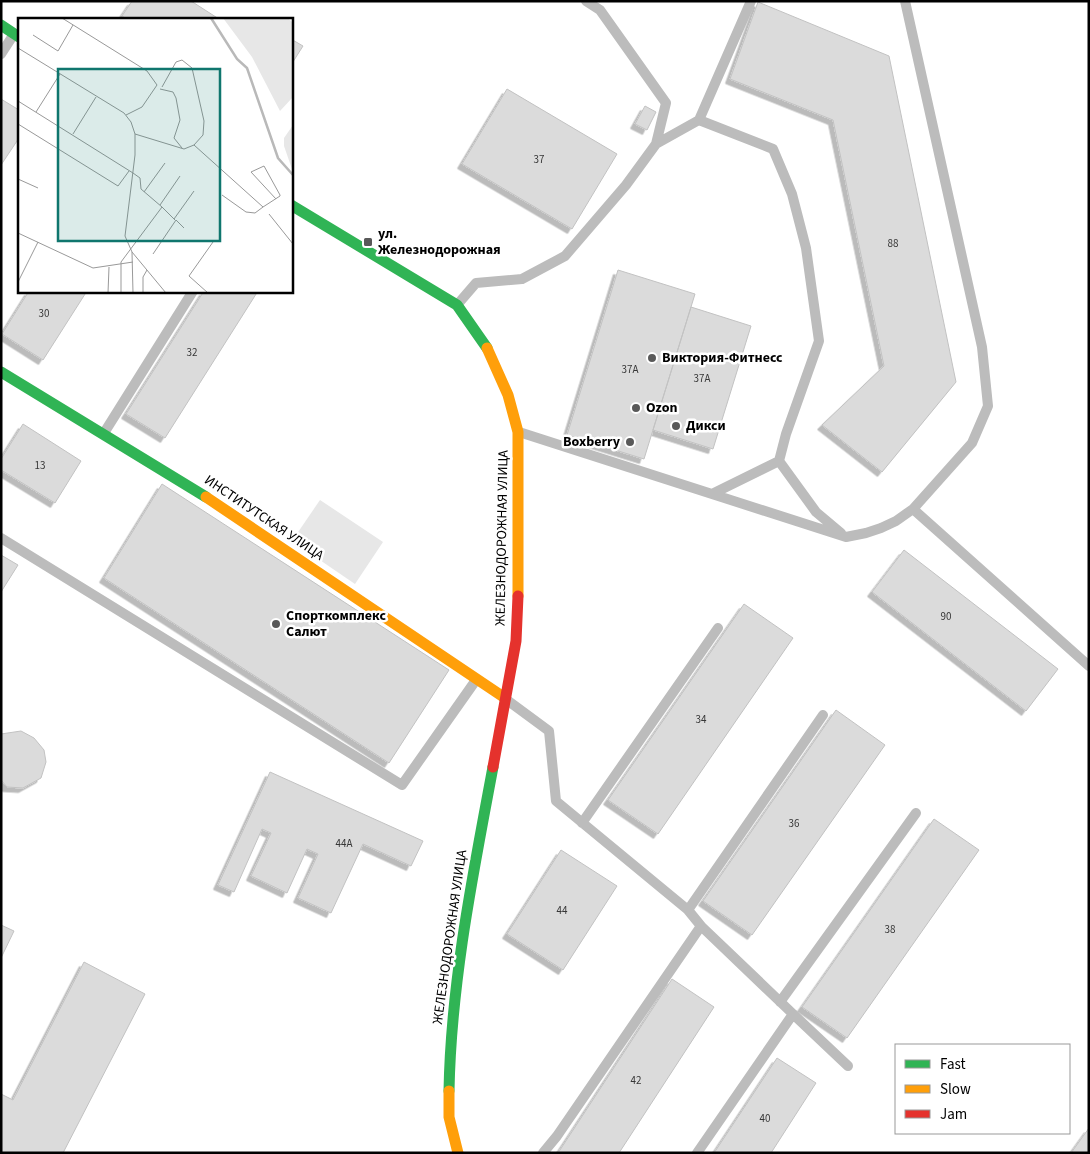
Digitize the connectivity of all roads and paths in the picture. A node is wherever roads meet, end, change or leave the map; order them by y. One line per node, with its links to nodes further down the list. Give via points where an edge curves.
1 (586, 1): 8 (lane, via 600,10 666,103)
2 (751, 1): 7 (lane)
3 (905, 1): 17 (lane, via 982,347 988,406 972,443)
4 (1, 26): 5 (street)
5 (16, 35): 6 (lane)
6 (1, 54)
7 (699, 120): 8 (lane); 15 (lane, via 773,149 792,194 806,248 819,341)
8 (656, 144): 11 (lane, via 626,185 565,256 522,279 476,283)
9 (292, 207): 11 (street, ЖЕЛЕЗНОДОРОЖНАЯ УЛИЦА)
10 (191, 292): 14 (lane)
11 (457, 305): 13 (street, ЖЕЛЕЗНОДОРОЖНАЯ УЛИЦА, via 488,350 508,395)
12 (1, 372): 14 (street, ИНСТИТУТСКАЯ УЛИЦА)
13 (518, 432): 16 (lane); 23 (street, ЖЕЛЕЗНОДОРОЖНАЯ УЛИЦА, via 516,640)
14 (104, 434): 22 (street, ИНСТИТУТСКАЯ УЛИЦА, via 186,484)
15 (779, 461): 16 (lane); 18 (lane, via 816,512)
16 (714, 494): 18 (lane)
17 (913, 509): 18 (lane, via 881,528); 21 (lane)
18 (846, 537)
19 (1, 538): 22 (lane, via 402,785)
20 (718, 628): 26 (lane)
21 (1089, 666)
22 (476, 680): 23 (street, ИНСТИТУТСКАЯ УЛИЦА)
23 (505, 698): 26 (lane, via 549,731 556,801); 32 (street, ЖЕЛЕЗНОДОРОЖНАЯ УЛИЦА, via 468,900 450,1050 449,1117)
24 (823, 715): 27 (lane)
25 (916, 813): 29 (lane)
26 (582, 823): 27 (lane)
27 (688, 910): 28 (lane)
28 (701, 926): 29 (lane); 33 (lane)
29 (780, 1002): 30 (lane)
30 (793, 1014): 31 (lane); 34 (lane)
31 (848, 1066)
32 (458, 1153)
33 (543, 1153)
34 (698, 1153)

